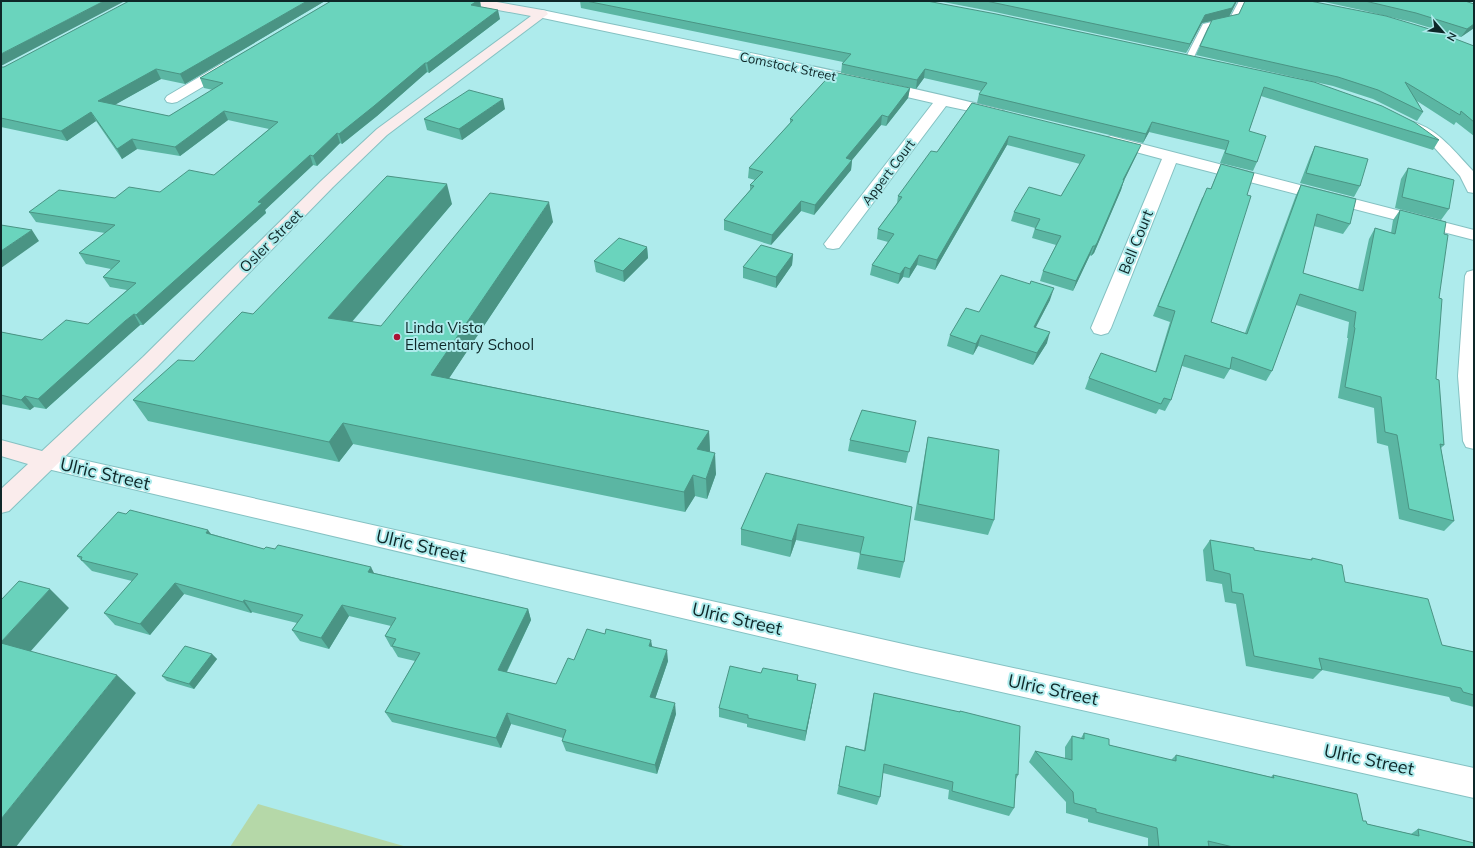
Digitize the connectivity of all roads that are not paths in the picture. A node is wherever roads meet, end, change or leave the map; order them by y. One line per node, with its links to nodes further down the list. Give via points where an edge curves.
1 (471, 1): 3 (street, Comstock Street)
2 (1242, 1): 7 (lane, via 1233,20 1205,25)
3 (498, 3): 4 (street, Comstock Street)
4 (548, 10): 10 (street, Comstock Street); 22 (street, Osler Street, via 382,132)
5 (1173, 56): 7 (street)
6 (241, 58): 9 (street)
7 (1189, 59): 8 (street)
8 (1204, 63)
9 (172, 99)
10 (943, 100): 11 (street, Comstock Street); 17 (street, Appert Court)
11 (1011, 116)
12 (1400, 119): 15 (street, via 1438,143 1467,174)
13 (1095, 137): 14 (street)
14 (1171, 156): 16 (street); 19 (street, Bell Court)
15 (1474, 188)
16 (1474, 235)
17 (833, 244)
18 (1474, 276): 20 (street, via 1468,376)
19 (1101, 328)
20 (1474, 441)
21 (1, 448): 22 (street, Ulric Street)
22 (47, 461): 23 (street, Osler Street); 24 (street, Ulric Street, via 904,658)
23 (1, 504)
24 (1474, 783)

